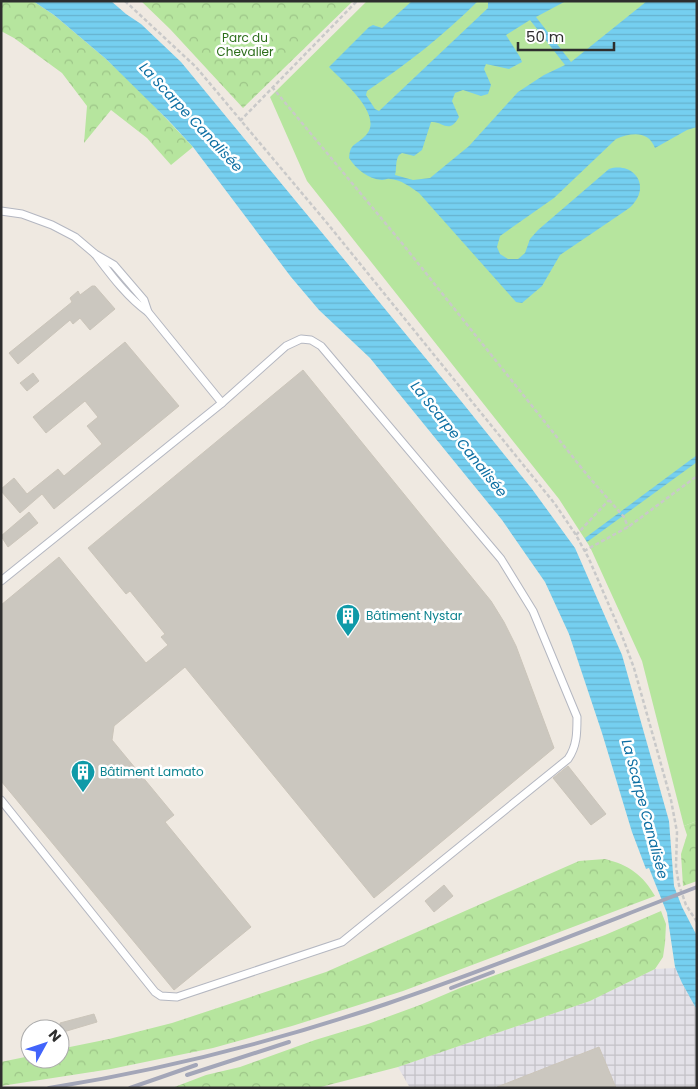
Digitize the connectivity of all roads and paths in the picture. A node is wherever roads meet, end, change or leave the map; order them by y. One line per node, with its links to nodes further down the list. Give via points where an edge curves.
1 (125, 1): 4 (path, via 196,67)
2 (357, 1): 3 (path)
3 (272, 87): 4 (path); 8 (path)
4 (240, 121): 10 (path, via 478,409)
5 (1, 211): 6 (lane, via 22,214 52,225 75,237 96,254)
6 (222, 403): 12 (lane); 13 (lane, via 286,346 311,340 321,346 501,559 533,612 577,717 574,750 568,759 342,942 177,997 161,996 155,992)
7 (697, 476): 9 (path)
8 (609, 500): 9 (path); 10 (path)
9 (628, 527): 11 (path)
10 (576, 535): 11 (path)
11 (584, 551): 14 (path, via 634,668 671,800 677,832 679,885)
12 (1, 581)
13 (1, 800)
14 (697, 922)

